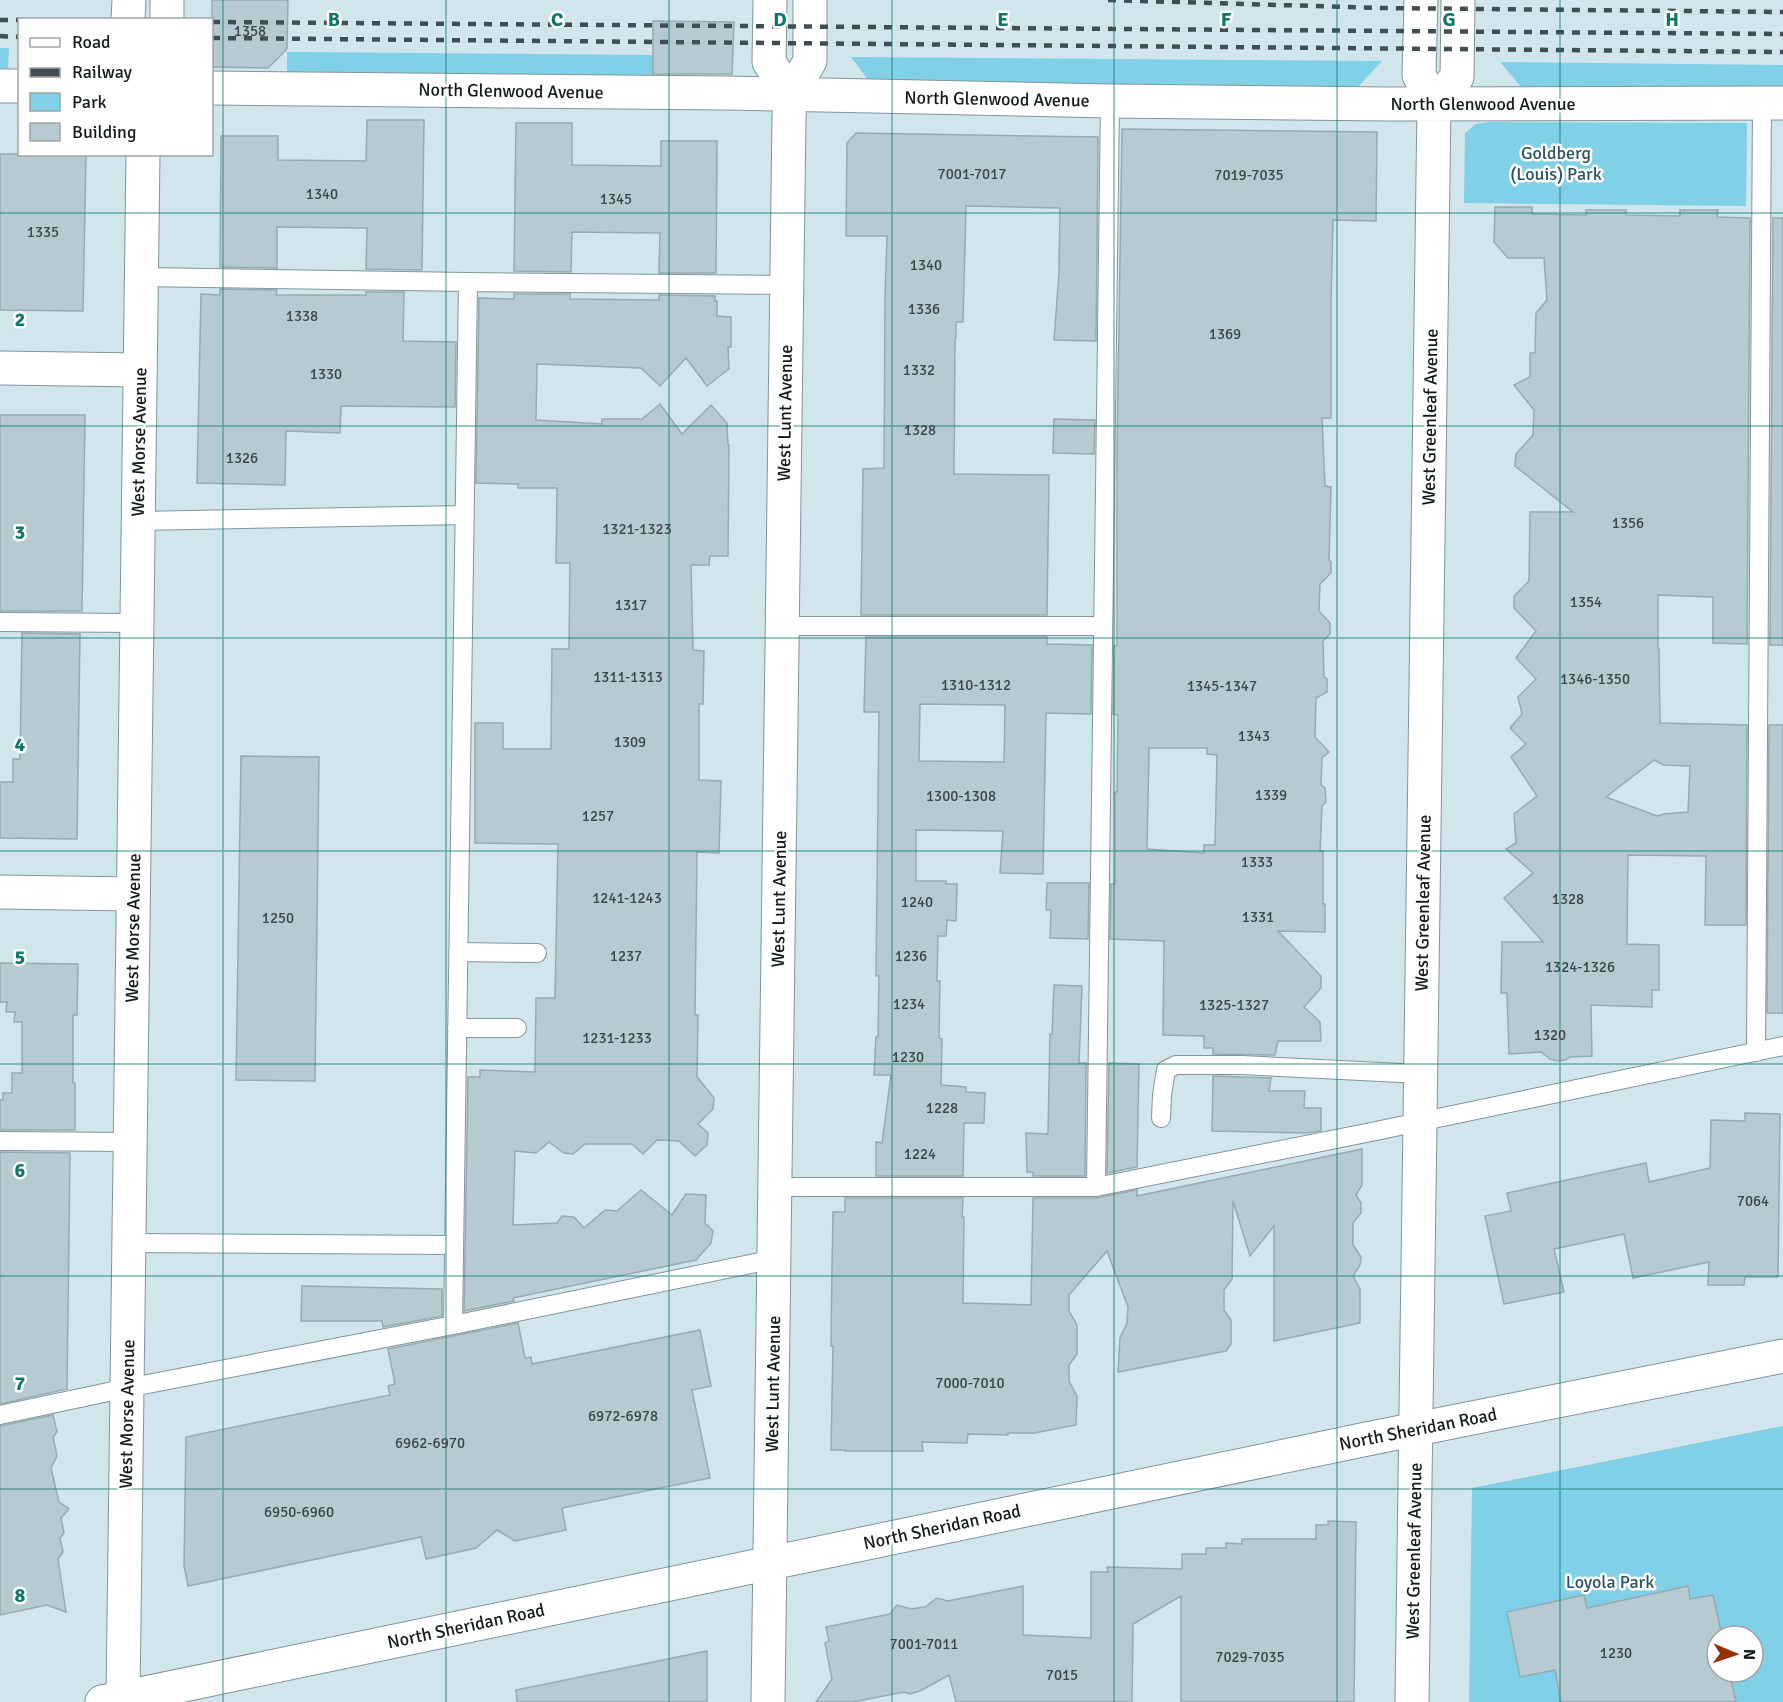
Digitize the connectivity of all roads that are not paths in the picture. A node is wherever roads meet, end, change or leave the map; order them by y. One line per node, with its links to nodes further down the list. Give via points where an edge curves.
1 (129, 0): 7 (street)
2 (167, 0): 8 (street)
3 (770, 0): 12 (street, via 769,62)
4 (810, 0): 12 (street, via 810,61)
5 (1421, 0): 15 (street, West Greenleaf Avenue, via 1419,75)
6 (1458, 0): 15 (street, via 1457,77)
7 (128, 18)
8 (167, 18)
9 (0, 86): 10 (street)
10 (18, 86)
11 (213, 88): 12 (street, North Glenwood Avenue)
12 (789, 95): 13 (street, North Glenwood Avenue); 19 (street, West Lunt Avenue)
13 (1110, 101): 15 (street, North Glenwood Avenue); 27 (lane)
14 (1772, 103): 15 (street, North Glenwood Avenue); 35 (lane)
15 (1434, 104): 36 (street, West Greenleaf Avenue)
16 (143, 156): 17 (street, West Morse Avenue)
17 (141, 277): 18 (lane); 21 (street, West Morse Avenue)
18 (468, 282): 19 (lane); 22 (lane)
19 (787, 285): 26 (street, West Lunt Avenue)
20 (0, 368): 21 (street)
21 (140, 370): 23 (street, West Morse Avenue)
22 (465, 514): 23 (lane); 30 (lane)
23 (138, 520): 25 (street, West Morse Avenue)
24 (0, 622): 25 (lane)
25 (137, 623): 29 (street, West Morse Avenue)
26 (783, 626): 27 (lane); 41 (street, West Lunt Avenue)
27 (1103, 626): 42 (lane)
28 (0, 892): 29 (street)
29 (134, 894): 40 (street, West Morse Avenue)
30 (458, 952): 31 (lane); 32 (lane)
31 (537, 953)
32 (457, 1028): 33 (lane); 44 (lane)
33 (517, 1028)
34 (1783, 1046): 35 (lane)
35 (1756, 1052): 38 (lane)
36 (1421, 1074): 37 (lane, via 1176,1065 1166,1070); 38 (street, West Greenleaf Avenue)
37 (1161, 1118)
38 (1421, 1122): 42 (lane); 50 (street, West Greenleaf Avenue)
39 (0, 1141): 40 (lane)
40 (130, 1142): 43 (street, West Morse Avenue)
41 (776, 1187): 42 (lane); 45 (street, West Lunt Avenue)
42 (1096, 1187)
43 (129, 1243): 44 (lane); 48 (street, West Morse Avenue)
44 (454, 1245): 46 (lane)
45 (775, 1259): 46 (lane); 51 (street, West Lunt Avenue)
46 (453, 1325): 48 (lane)
47 (1783, 1356): 50 (street, North Sheridan Road)
48 (127, 1388): 49 (lane); 52 (street, West Morse Avenue)
49 (0, 1415)
50 (1416, 1429): 51 (street, North Sheridan Road); 54 (street, West Greenleaf Avenue)
51 (771, 1563): 52 (street, North Sheridan Road); 53 (street, West Lunt Avenue)
52 (116, 1701)
53 (768, 1702)
54 (1412, 1702)

